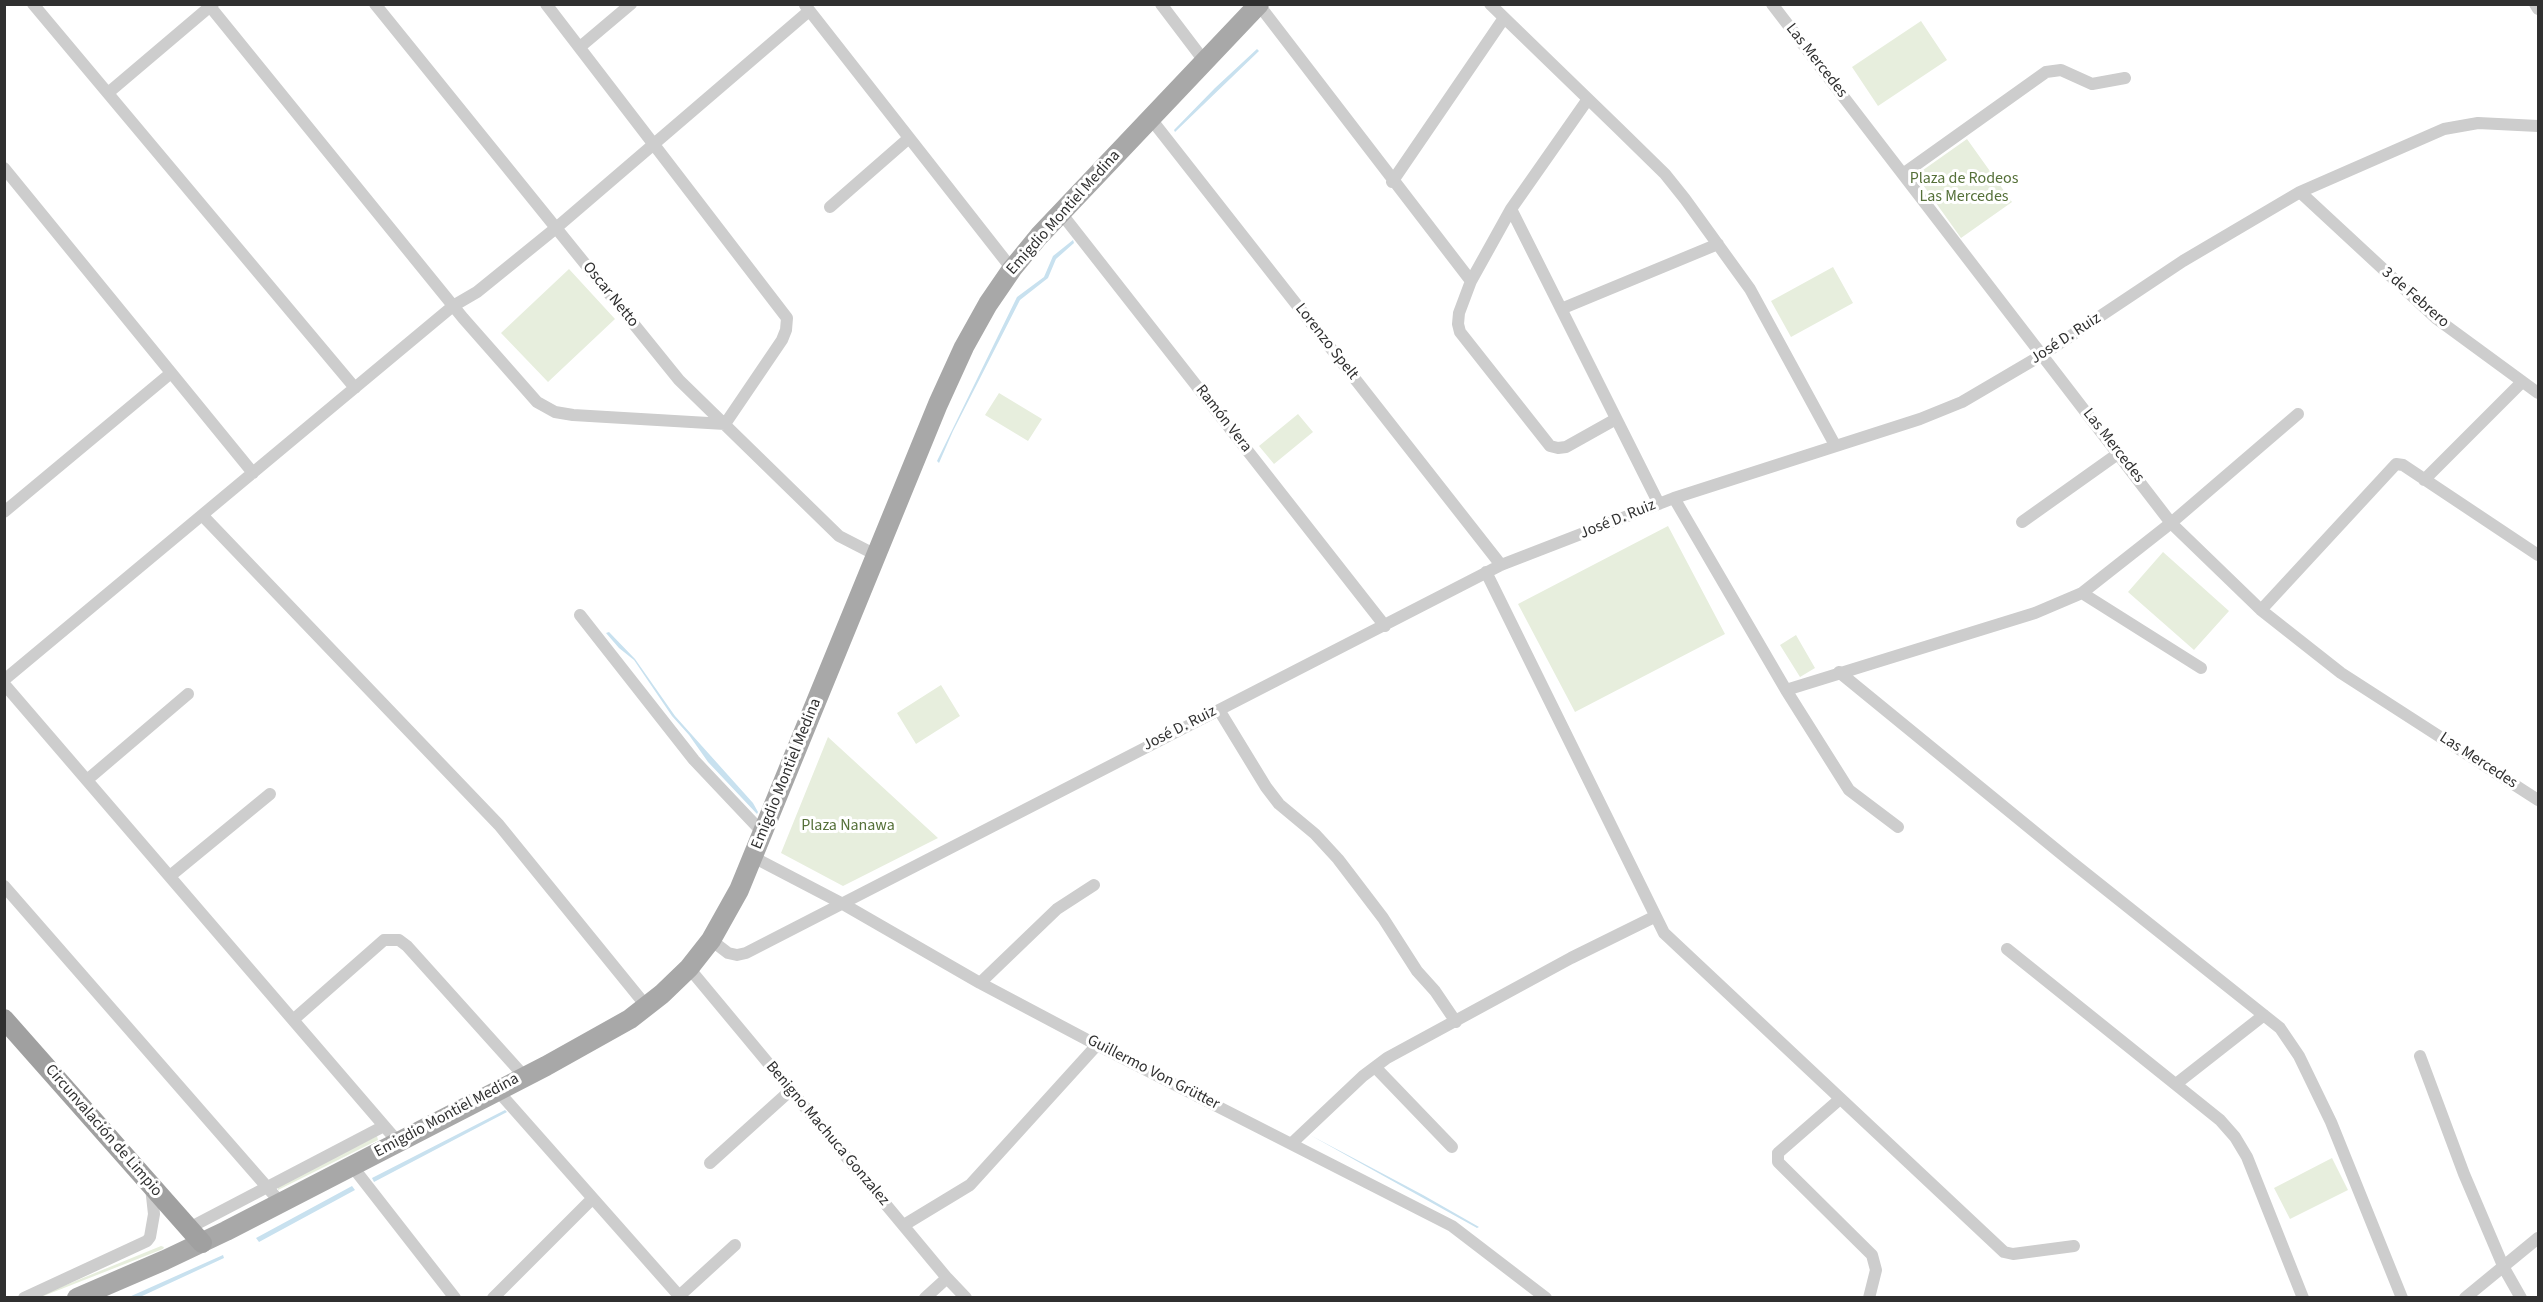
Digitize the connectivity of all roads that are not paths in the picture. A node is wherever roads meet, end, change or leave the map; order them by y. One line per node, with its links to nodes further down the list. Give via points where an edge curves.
1 (33, 4): 17 (street)
2 (375, 4): 30 (street, Oscar Netto)
3 (546, 4): 14 (street)
4 (631, 4): 14 (street)
5 (1161, 4): 15 (street)
6 (1490, 4): 13 (street)
7 (1772, 4): 24 (street, Las Mercedes)
8 (2535, 4): 12 (street)
9 (210, 5): 17 (street); 34 (street)
10 (1259, 5): 15 (main road, Emigdio Montiel Medina); 25 (street)
11 (806, 8): 21 (street); 22 (street)
12 (2538, 9)
13 (1504, 18): 18 (street); 25 (street)
14 (580, 47): 22 (street)
15 (1205, 62): 19 (main road, Emigdio Montiel Medina)
16 (2125, 78): 24 (street, via 2092,84 2061,70 2046,72)
17 (108, 93): 39 (street)
18 (1588, 99): 28 (street); 31 (street, via 1665,174)
19 (1150, 119): 29 (main road, Emigdio Montiel Medina); 56 (street, Lorenzo Spelt)
20 (2538, 126): 26 (street, José D. Ruiz, via 2478,123 2444,129)
21 (909, 138): 27 (street); 32 (street)
22 (654, 146): 30 (street); 43 (street, via 786,318 782,340)
23 (4, 168): 37 (street)
24 (1903, 174): 36 (street, Las Mercedes)
25 (1392, 182): 33 (street)
26 (2300, 192): 36 (street, José D. Ruiz, via 2183,261); 38 (street, 3 de Febrero, via 2437,319)
27 (830, 207)
28 (1511, 209): 33 (street); 35 (street)
29 (1061, 213): 32 (main road, Emigdio Montiel Medina); 61 (street, Ramón Vera)
30 (556, 228): 34 (street, via 477,292); 43 (street, Oscar Netto, via 679,380)
31 (1718, 244): 35 (street); 44 (street, via 1750,289)
32 (1012, 269): 54 (main road, Emigdio Montiel Medina, via 964,347)
33 (1470, 281): 42 (street, via 1459,313 1460,332 1550,446 1566,447)
34 (453, 306): 39 (street); 43 (street, via 521,386 555,412)
35 (1561, 309): 42 (street)
36 (2042, 355): 44 (street, José D. Ruiz, via 1962,402); 45 (street, Las Mercedes)
37 (171, 373): 46 (street); 50 (street)
38 (2522, 382): 40 (street, 3 de Febrero); 47 (street)
39 (355, 388): 46 (street)
40 (2538, 393)
41 (2298, 414): 53 (street)
42 (1617, 419): 49 (street)
43 (725, 424): 54 (street, Oscar Netto, via 839,536)
44 (1835, 445): 48 (street, José D. Ruiz)
45 (2119, 453): 52 (street); 53 (street, Las Mercedes)
46 (253, 473): 51 (street)
47 (2424, 480): 55 (street); 59 (street, via 2403,465 2389,469)
48 (1674, 498): 49 (street, José D. Ruiz); 65 (street)
49 (1659, 504): 56 (street, José D. Ruiz)
50 (4, 512)
51 (202, 515): 64 (street); 83 (street, via 500,825)
52 (2022, 522)
53 (2171, 523): 58 (street); 59 (street, Las Mercedes)
54 (876, 555): 72 (main road, Emigdio Montiel Medina)
55 (2538, 555)
56 (1501, 565): 57 (street, José D. Ruiz)
57 (1486, 572): 61 (street, José D. Ruiz); 78 (street)
58 (2082, 593): 62 (street); 63 (street, via 2035,613)
59 (2261, 610): 70 (street, Las Mercedes, via 2341,673)
60 (580, 615): 72 (street, via 694,760)
61 (1385, 626): 67 (street, José D. Ruiz)
62 (2201, 668)
63 (1839, 672): 65 (street); 84 (street)
64 (4, 682): 68 (street)
65 (1786, 690): 71 (street, via 1850,790)
66 (188, 694): 68 (street)
67 (1218, 710): 77 (street, José D. Ruiz); 87 (street, via 1272,796 1338,859)
68 (87, 780): 74 (street)
69 (270, 794): 74 (street)
70 (2538, 800)
71 (1898, 827)
72 (763, 833): 73 (main road, Emigdio Montiel Medina)
73 (753, 857): 77 (street, Guillermo Von Grütter); 79 (main road, Emigdio Montiel Medina)
74 (170, 876): 86 (street)
75 (1094, 885): 82 (street, via 1057,909)
76 (4, 886): 103 (street)
77 (843, 904): 79 (street, José D. Ruiz, via 746,953 728,953); 82 (street, Guillermo Von Grütter)
78 (1654, 917): 87 (street); 95 (street, via 1664,933)
79 (711, 940): 81 (main road, Emigdio Montiel Medina)
80 (2007, 949): 92 (street)
81 (689, 968): 83 (main road, Emigdio Montiel Medina); 94 (street, Benigno Machuca Gonzalez)
82 (980, 983): 88 (street, Guillermo Von Grütter)
83 (647, 1007): 91 (main road, Emigdio Montiel Medina)
84 (2264, 1015): 92 (street); 124 (street, via 2280,1028 2331,1122)
85 (4, 1019): 102 (highway, Circunvalación de Limpio)
86 (293, 1020): 91 (street, via 384,940 399,940); 96 (street)
87 (1456, 1022): 90 (street)
88 (1097, 1045): 98 (street, Guillermo Von Grütter); 107 (street, via 970,1185)
89 (2420, 1056): 112 (street)
90 (1375, 1067): 98 (street); 99 (street)
91 (524, 1076): 93 (main road, Emigdio Montiel Medina)
92 (2176, 1084): 123 (street, via 2220,1120 2247,1157)
93 (497, 1090): 97 (main road, Emigdio Montiel Medina); 104 (street)
94 (790, 1090): 100 (street); 107 (street, Benigno Machuca Gonzalez)
95 (1840, 1100): 111 (street, via 2004,1252); 122 (street, via 1778,1153 1778,1162 1872,1255 1876,1270)
96 (384, 1126): 97 (street); 103 (street)
97 (398, 1142): 101 (main road, Emigdio Montiel Medina)
98 (1291, 1144): 121 (street, Guillermo Von Grütter, via 1452,1226)
99 (1452, 1148)
100 (710, 1163)
101 (352, 1166): 105 (main road, Emigdio Montiel Medina); 117 (street)
102 (151, 1186): 108 (highway, Circunvalación de Limpio); 115 (street, via 154,1214 147,1241)
103 (267, 1186): 105 (street); 106 (street)
104 (592, 1199): 114 (street); 118 (street)
105 (280, 1203): 106 (main road, Emigdio Montiel Medina)
106 (222, 1222): 108 (main road, Emigdio Montiel Medina)
107 (904, 1225): 113 (street, Benigno Machuca Gonzalez)
108 (195, 1236): 116 (main road, Emigdio Montiel Medina)
109 (2538, 1238): 112 (street)
110 (735, 1245): 114 (street)
111 (2074, 1246)
112 (2504, 1268): 125 (street); 126 (street)
113 (947, 1278): 119 (street); 120 (street, Benigno Machuca Gonzalez)
114 (679, 1297)
115 (24, 1298)
116 (77, 1298)
117 (455, 1298)
118 (493, 1298)
119 (925, 1298)
120 (966, 1298)
121 (1546, 1298)
122 (1869, 1298)
123 (2302, 1298)
124 (2402, 1298)
125 (2465, 1298)
126 (2521, 1298)

